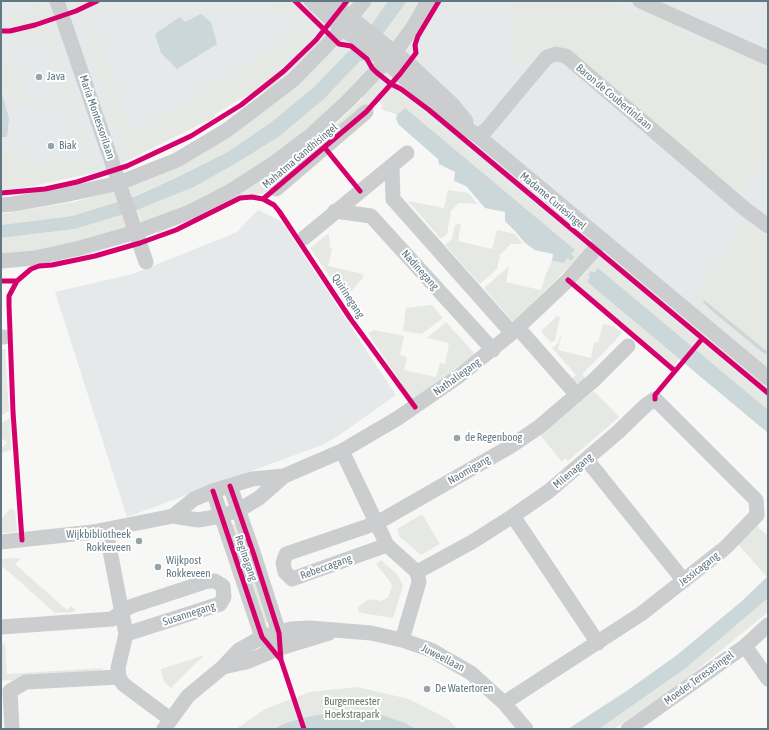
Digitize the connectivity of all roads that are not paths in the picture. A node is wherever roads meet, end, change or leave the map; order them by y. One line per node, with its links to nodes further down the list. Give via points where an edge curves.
1 (57, 1): 16 (street, Maria Montessorilaan)
2 (311, 1): 7 (street)
3 (330, 1): 7 (street)
4 (364, 1): 7 (street)
5 (428, 1): 8 (street, Mahatma Gandhisingel, via 414,26)
6 (640, 1): 9 (street)
7 (347, 23): 8 (street, Madame Curiesingel); 16 (street, via 294,80 227,130 177,160)
8 (390, 57): 11 (street, Mahatma Gandhisingel); 12 (street, Madame Curiesingel, via 445,113)
9 (768, 58)
10 (366, 112): 13 (street, Mahatma Gandhisingel)
11 (310, 136): 13 (street); 21 (street, Mahatma Gandhisingel, via 229,192 190,212)
12 (478, 136): 20 (street, Baron de Coubertinlaan, via 487,129 548,57 556,54 566,56); 23 (street, Madame Curiesingel)
13 (324, 148): 17 (street, Mahatma Gandhisingel)
14 (407, 153): 15 (street)
15 (392, 167): 19 (street); 26 (street, via 393,200)
16 (119, 182): 18 (street, via 69,194); 21 (street, Maria Montessorilaan)
17 (276, 189)
18 (1, 205)
19 (335, 211): 22 (street); 28 (street, Nadinegang, via 371,216)
20 (768, 226)
21 (136, 232): 24 (street, Mahatma Gandhisingel, via 35,258); 25 (street, Maria Montessorilaan)
22 (304, 238)
23 (603, 240): 26 (street, Nathaliegang, via 568,280); 29 (street, Madame Curiesingel)
24 (1, 261)
25 (146, 262)
26 (515, 330): 28 (street, Nathaliegang); 30 (street)
27 (628, 346): 30 (street, Naomigang)
28 (493, 350): 32 (street, Nathaliegang, via 398,418)
29 (768, 378)
30 (577, 395): 41 (street, Naomigang, via 511,446)
31 (655, 399): 33 (street, Milenagang); 46 (street, Jessicagang, via 756,500 757,515 725,548)
32 (342, 451): 34 (street, Nathaliegang); 41 (street)
33 (587, 460): 40 (street, Milenagang); 46 (street)
34 (284, 476): 35 (street, Nathaliegang, via 252,479); 37 (street, Nathaliegang, via 259,498)
35 (230, 486): 36 (street, Nathaliegang); 37 (street, Reginagang)
36 (213, 491): 38 (street, Nathaliegang, via 194,499); 39 (street, Reginagang)
37 (239, 510): 39 (street, Nathaliegang); 51 (street, Reginagang)
38 (173, 516): 39 (street, Nathaliegang, via 198,520); 42 (street, Nathaliegang)
39 (221, 516): 53 (street, Reginagang)
40 (513, 516): 45 (street, Milenagang); 55 (street)
41 (377, 523): 44 (street); 44 (street, Rebeccagang, via 286,554 283,563 285,572 292,579)
42 (106, 530): 43 (street, Nathaliegang); 47 (street)
43 (1, 542)
44 (388, 545): 45 (street)
45 (417, 572): 54 (street, via 419,582)
46 (684, 581): 55 (street, Jessicagang)
47 (121, 614): 49 (street, via 112,619); 52 (street); 52 (street, Susannegang, via 129,607 208,580 223,586 224,597 220,604)
48 (768, 625): 56 (street, Moeder Teresasingel)
49 (1, 628)
50 (338, 631): 51 (street, Juweellaan, via 310,628 291,629); 54 (street, Juweellaan, via 371,633); 57 (street, Juweellaan)
51 (279, 633): 53 (street); 57 (street, Reginagang)
52 (126, 634): 59 (street)
53 (262, 637): 57 (street, Reginagang); 58 (street, Juweellaan, via 239,650)
54 (402, 640): 62 (street, Juweellaan, via 431,650 471,673)
55 (598, 643): 62 (street, Jessicagang)
56 (745, 646): 60 (street); 66 (street, Moeder Teresasingel)
57 (277, 649): 58 (street, Juweellaan, via 246,662)
58 (223, 667): 63 (street, Juweellaan, via 188,696)
59 (118, 677): 61 (street, via 26,682); 63 (street)
60 (768, 679)
61 (5, 689): 64 (street)
62 (504, 703): 65 (street, Juweellaan)
63 (167, 724)
64 (12, 729)
65 (526, 729)
66 (628, 729)

